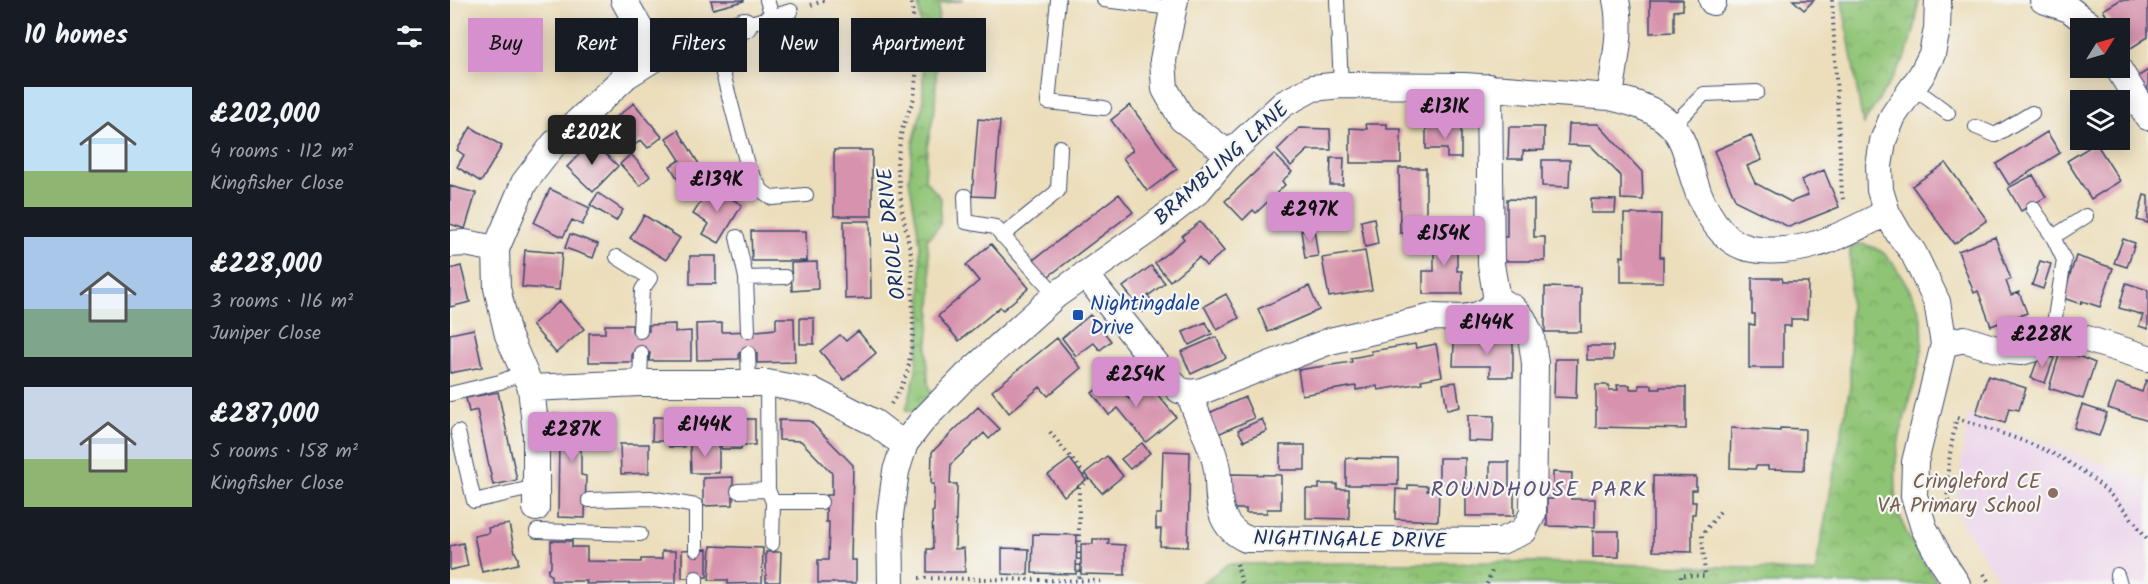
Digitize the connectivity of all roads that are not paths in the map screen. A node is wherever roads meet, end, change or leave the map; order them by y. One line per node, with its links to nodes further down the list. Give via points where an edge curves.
1 (624, 0): 14 (street)
2 (767, 0): 11 (lane)
3 (1058, 0): 23 (lane, via 1048,102)
4 (1104, 0): 9 (lane)
5 (1337, 0): 18 (lane)
6 (1616, 0): 22 (street)
7 (1938, 0): 20 (street, via 1932,54)
8 (2043, 0): 12 (street, via 2070,9)
9 (1174, 4): 30 (street, via 1163,60 1165,89 1182,119)
10 (790, 11): 11 (lane)
11 (772, 16): 13 (lane)
12 (2081, 18)
13 (747, 24)
14 (650, 52)
15 (650, 61): 40 (street, via 626,76 554,144 524,183)
16 (723, 72): 31 (lane, via 748,168 762,191 772,198)
17 (2124, 78): 26 (street)
18 (1341, 85): 19 (street, BRAMBLING LANE); 30 (street, BRAMBLING LANE, via 1313,88 1283,104)
19 (1489, 87): 22 (street, BRAMBLING LANE); 46 (street, via 1491,264)
20 (1910, 90): 25 (lane); 34 (street, via 1883,141 1880,190)
21 (1757, 92): 27 (lane, via 1704,94)
22 (1610, 97): 27 (street, BRAMBLING LANE, via 1655,111)
23 (1104, 108)
24 (2032, 112): 28 (lane, via 1995,135)
25 (1948, 113)
26 (2148, 117)
27 (1672, 126): 34 (street, BRAMBLING LANE, via 1682,140 1707,212 1727,237 1747,248 1788,250 1818,244)
28 (1976, 127)
29 (1060, 147): 36 (lane, via 1058,191)
30 (1229, 154): 42 (street, BRAMBLING LANE, via 1197,191)
31 (806, 195)
32 (965, 196): 36 (lane, via 966,222 995,227)
33 (2032, 208): 38 (lane)
34 (1887, 213): 50 (street, via 1913,252 1937,302)
35 (2086, 216): 38 (lane)
36 (1002, 236): 45 (lane)
37 (737, 237): 43 (lane)
38 (2053, 237): 49 (lane, via 2064,260)
39 (450, 244): 40 (street)
40 (496, 249): 54 (street, via 497,288 508,335)
41 (617, 257): 47 (lane, via 650,278 642,290)
42 (1085, 274): 45 (street, BRAMBLING LANE); 57 (street, via 1165,375 1179,390)
43 (746, 278): 44 (lane); 48 (lane)
44 (785, 278)
45 (1056, 295): 60 (street, BRAMBLING LANE, via 966,376)
46 (1497, 300): 57 (street, via 1478,315 1433,316 1330,340); 57 (street, NIGHTINGALE DRIVE, via 1523,319 1532,336 1535,363 1533,513 1524,531 1501,542 1238,536 1223,516 1217,465)
47 (640, 331)
48 (748, 331)
49 (2051, 343): 50 (street, via 2021,352 1964,339); 53 (street, via 2077,336)
50 (1944, 344): 70 (street, via 1915,462 1914,496 1924,528)
51 (641, 353): 55 (lane)
52 (748, 353): 56 (lane)
53 (2148, 358)
54 (527, 380): 55 (street); 58 (lane); 65 (street, via 536,432)
55 (640, 382): 56 (street)
56 (758, 383): 60 (street, via 815,392); 62 (lane)
57 (1190, 393)
58 (450, 394)
59 (458, 432): 65 (lane, via 474,501)
60 (904, 443): 69 (street, BRAMBLING LANE, via 890,515)
61 (738, 491): 62 (lane)
62 (770, 496): 64 (lane); 67 (lane)
63 (589, 500): 68 (lane, via 650,498 696,506)
64 (820, 502)
65 (537, 517): 66 (lane)
66 (640, 534)
67 (772, 544)
68 (696, 549)
69 (891, 581)
70 (1957, 584)

